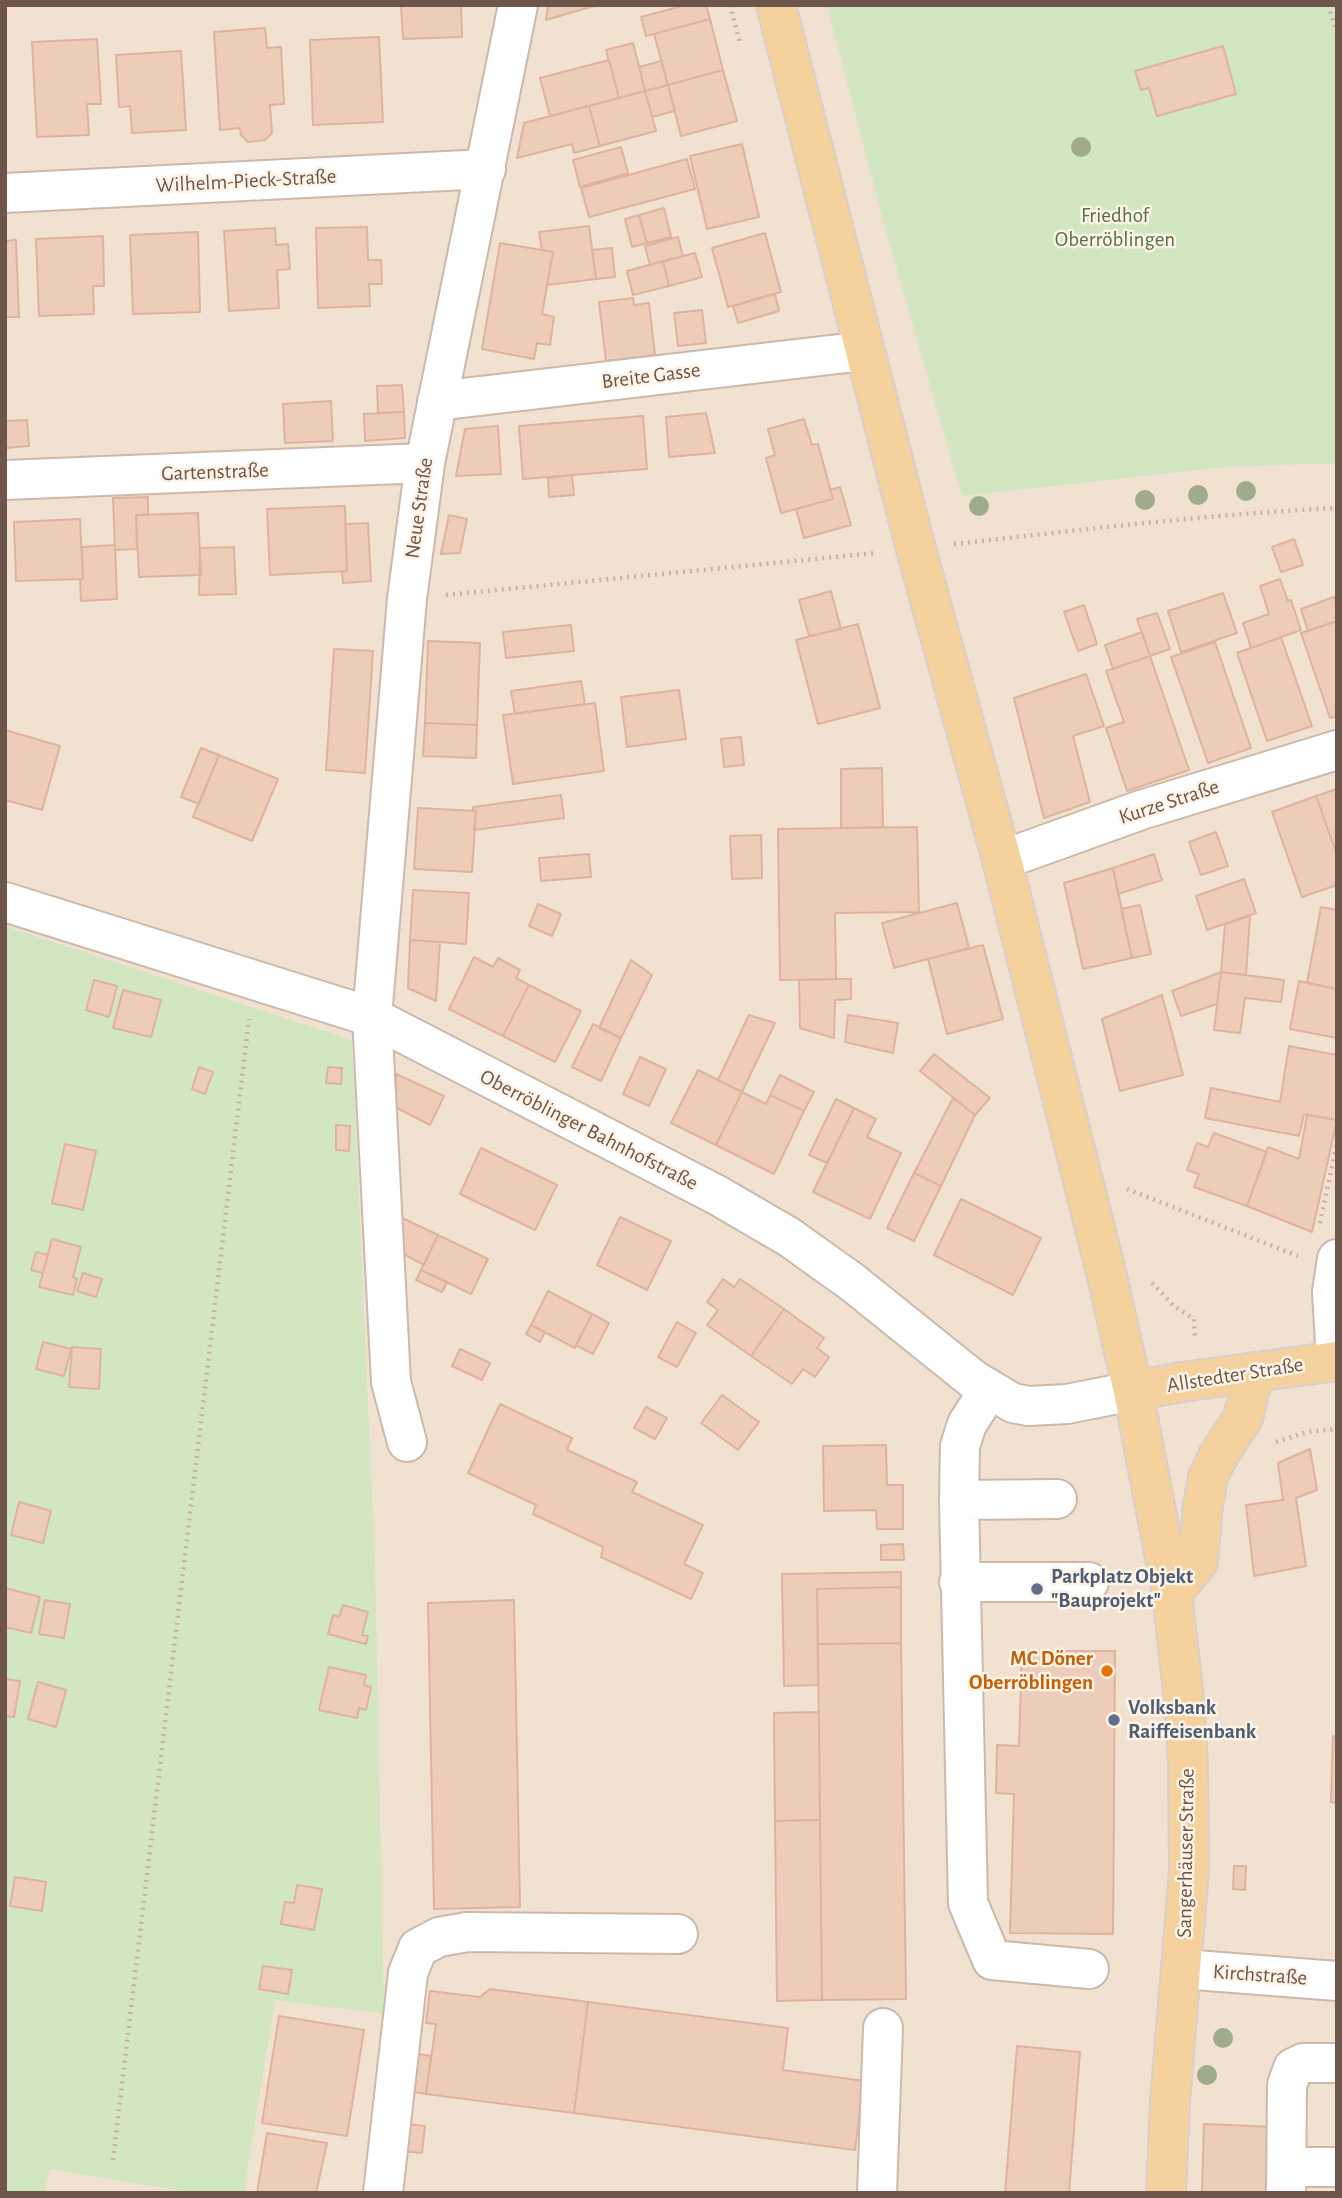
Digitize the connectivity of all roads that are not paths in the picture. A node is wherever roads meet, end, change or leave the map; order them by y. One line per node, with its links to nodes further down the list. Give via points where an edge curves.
1 (518, 5): 3 (street, Neue Straße)
2 (776, 5): 5 (main road, Sangerhäuser Straße)
3 (486, 169): 4 (street, Wilhelm-Pieck-Straße); 6 (street, Neue Straße)
4 (5, 193)
5 (864, 351): 6 (street, Breite Gasse); 10 (main road, Sangerhäuser Straße)
6 (437, 401): 7 (street, Neue Straße)
7 (425, 463): 8 (street, Gartenstraße); 12 (street, Neue Straße, via 407,599)
8 (5, 480)
9 (1337, 750): 10 (street, Kurze Straße, via 1141,810)
10 (1002, 860): 17 (main road, Sangerhäuser Straße)
11 (5, 902): 12 (street, Oberröblinger Bahnhofstraße)
12 (372, 1017): 16 (street, Oberröblinger Bahnhofstraße, via 717,1195 789,1237); 18 (street, Neue Straße, via 391,1382)
13 (1328, 1261): 14 (street)
14 (1336, 1361): 15 (main road, Allstedter Straße)
15 (1254, 1372): 17 (main road, Allstedter Straße); 23 (main road, via 1243,1418 1208,1478 1198,1562)
16 (989, 1390): 17 (street, Oberröblinger Bahnhofstraße, via 1028,1406 1067,1404); 20 (street, via 967,1424 960,1446)
17 (1133, 1391): 23 (main road, Sangerhäuser Straße)
18 (407, 1442)
19 (1056, 1499): 20 (street)
20 (959, 1500): 21 (street)
21 (960, 1582): 22 (street); 25 (street, via 968,1903 992,1960)
22 (1089, 1582)
23 (1172, 1594): 26 (main road, Sangerhäuser Straße, via 1188,1763 1189,1870)
24 (678, 1934): 32 (street, via 467,1932 439,1937 418,1948 408,1973)
25 (1089, 1969)
26 (1182, 1969): 27 (street, Kirchstraße); 34 (main road, Sangerhäuser Straße)
27 (1337, 1980)
28 (883, 2028): 33 (street)
29 (1337, 2063): 31 (street, via 1303,2063 1293,2068 1287,2085)
30 (1337, 2167): 31 (street)
31 (1286, 2180)
32 (383, 2193)
33 (877, 2193)
34 (1166, 2193)

